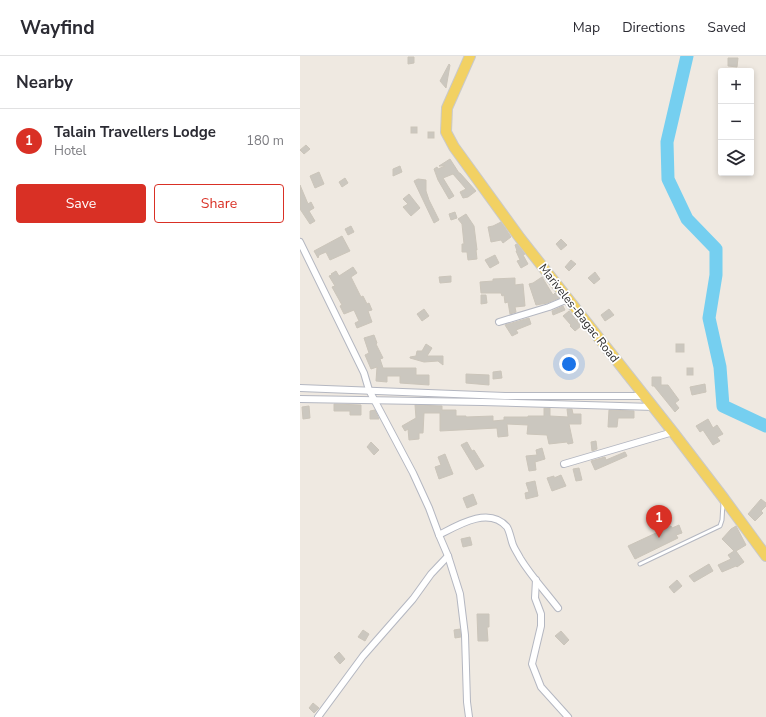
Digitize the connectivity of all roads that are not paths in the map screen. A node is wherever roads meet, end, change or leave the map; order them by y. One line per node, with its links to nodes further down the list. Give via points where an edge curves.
1 (470, 56): 3 (main road, Mariveles-Bagac Road, via 447,108 446,132 515,232)
2 (300, 242): 6 (street, via 364,373)
3 (568, 299): 4 (street); 7 (main road, Mariveles-Bagac Road)
4 (499, 322)
5 (300, 388): 6 (street)
6 (369, 390): 7 (street, via 505,396); 9 (street)
7 (645, 396): 10 (main road, Mariveles-Bagac Road)
8 (300, 399): 9 (street)
9 (375, 399): 10 (street); 14 (street, via 429,508)
10 (654, 407): 11 (main road, Mariveles-Bagac Road)
11 (673, 432): 12 (street); 13 (main road, Mariveles-Bagac Road)
12 (564, 464)
13 (722, 496): 16 (main road, Mariveles-Bagac Road); 17 (lane, via 720,526)
14 (439, 535): 15 (street); 18 (street, via 479,518 494,519 508,528 513,546)
15 (448, 556): 20 (street, via 363,656); 21 (street, via 461,601)
16 (766, 556)
17 (640, 564)
18 (536, 580): 19 (street); 22 (street, via 535,598 541,614 541,626 532,664 541,687)
19 (558, 608)
20 (318, 717)
21 (469, 717)
22 (568, 717)

